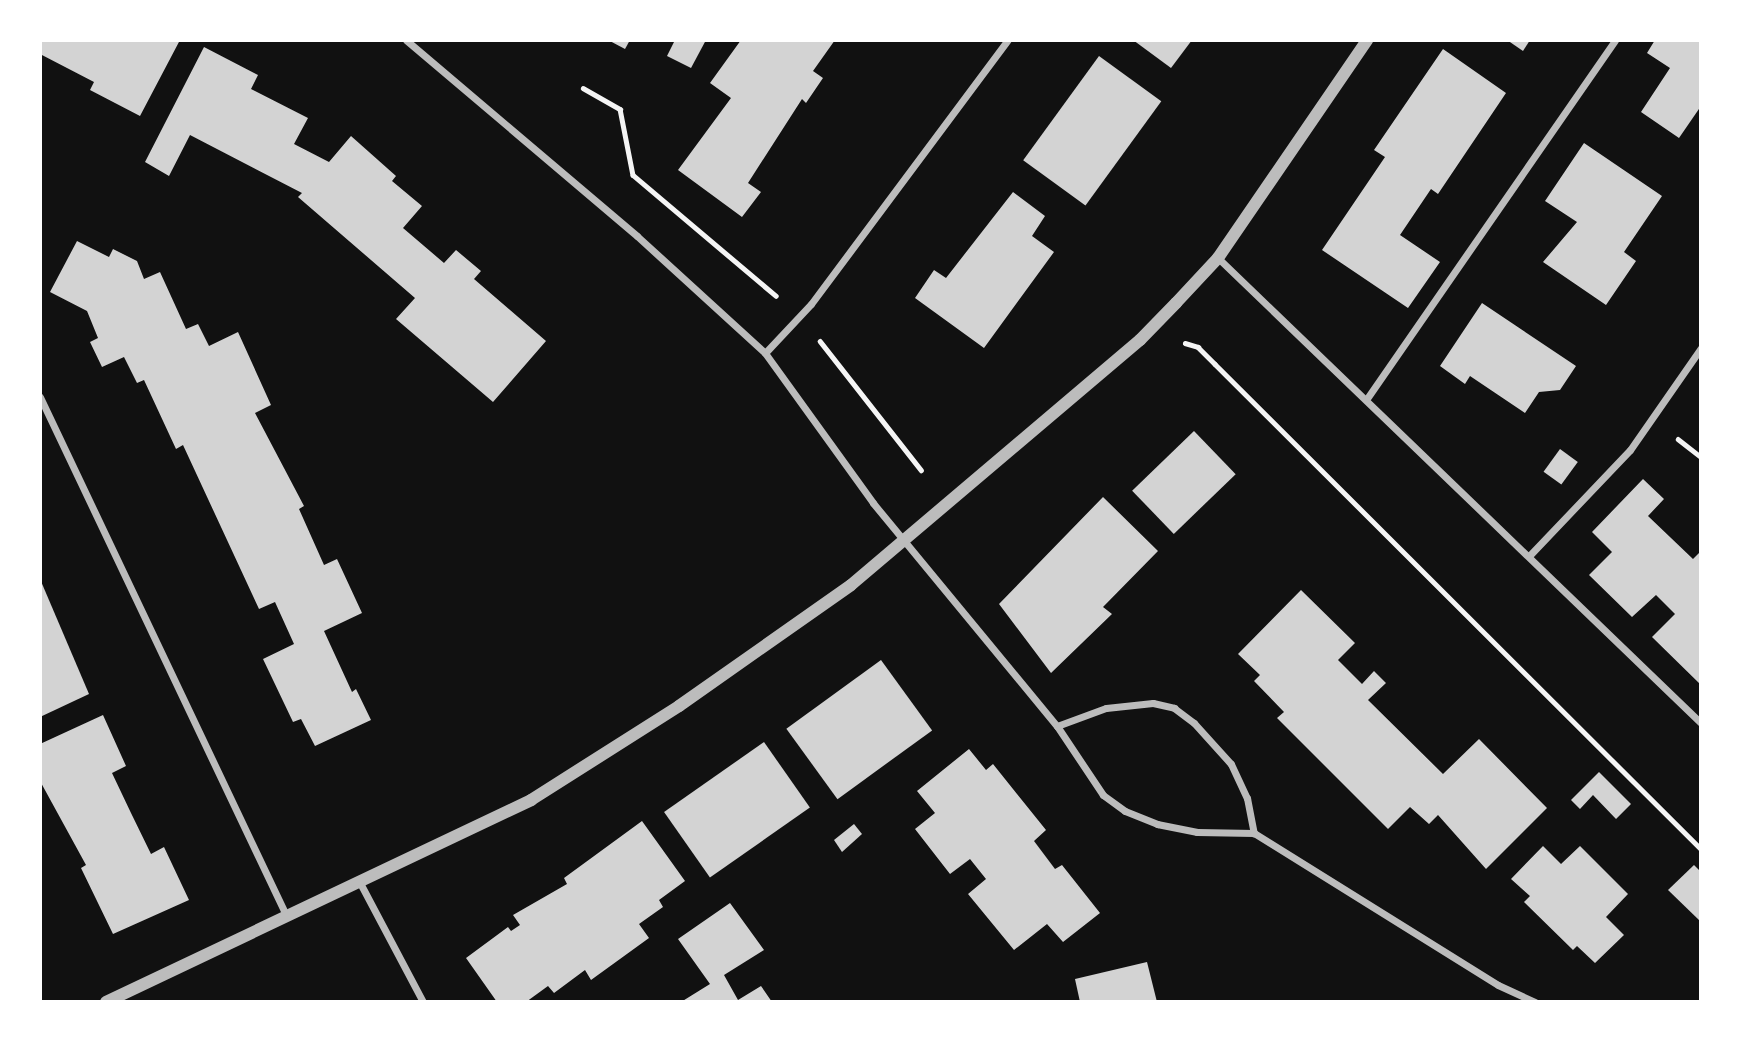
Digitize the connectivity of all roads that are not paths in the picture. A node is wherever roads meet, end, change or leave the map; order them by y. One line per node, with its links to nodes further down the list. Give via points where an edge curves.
1 (406, 40): 7 (street, via 637,236)
2 (1008, 40): 7 (street, via 811,304)
3 (1367, 40): 5 (street)
4 (1615, 40): 9 (street)
5 (1218, 258): 9 (street); 10 (street, via 1140,340)
6 (1701, 348): 11 (street, via 1630,450)
7 (765, 353): 10 (street)
8 (40, 397): 16 (street)
9 (1368, 397): 11 (street)
10 (903, 539): 13 (street); 15 (street, via 803,620 531,800)
11 (1529, 556): 12 (street)
12 (1701, 723)
13 (1057, 726): 14 (street, via 1103,795 1125,811 1197,832); 14 (street, via 1106,708 1153,704 1174,708 1231,764 1247,798)
14 (1254, 833): 19 (street, via 1498,985)
15 (359, 881): 16 (street); 18 (street)
16 (286, 915): 17 (street)
17 (106, 1002)
18 (424, 1002)
19 (1535, 1002)

